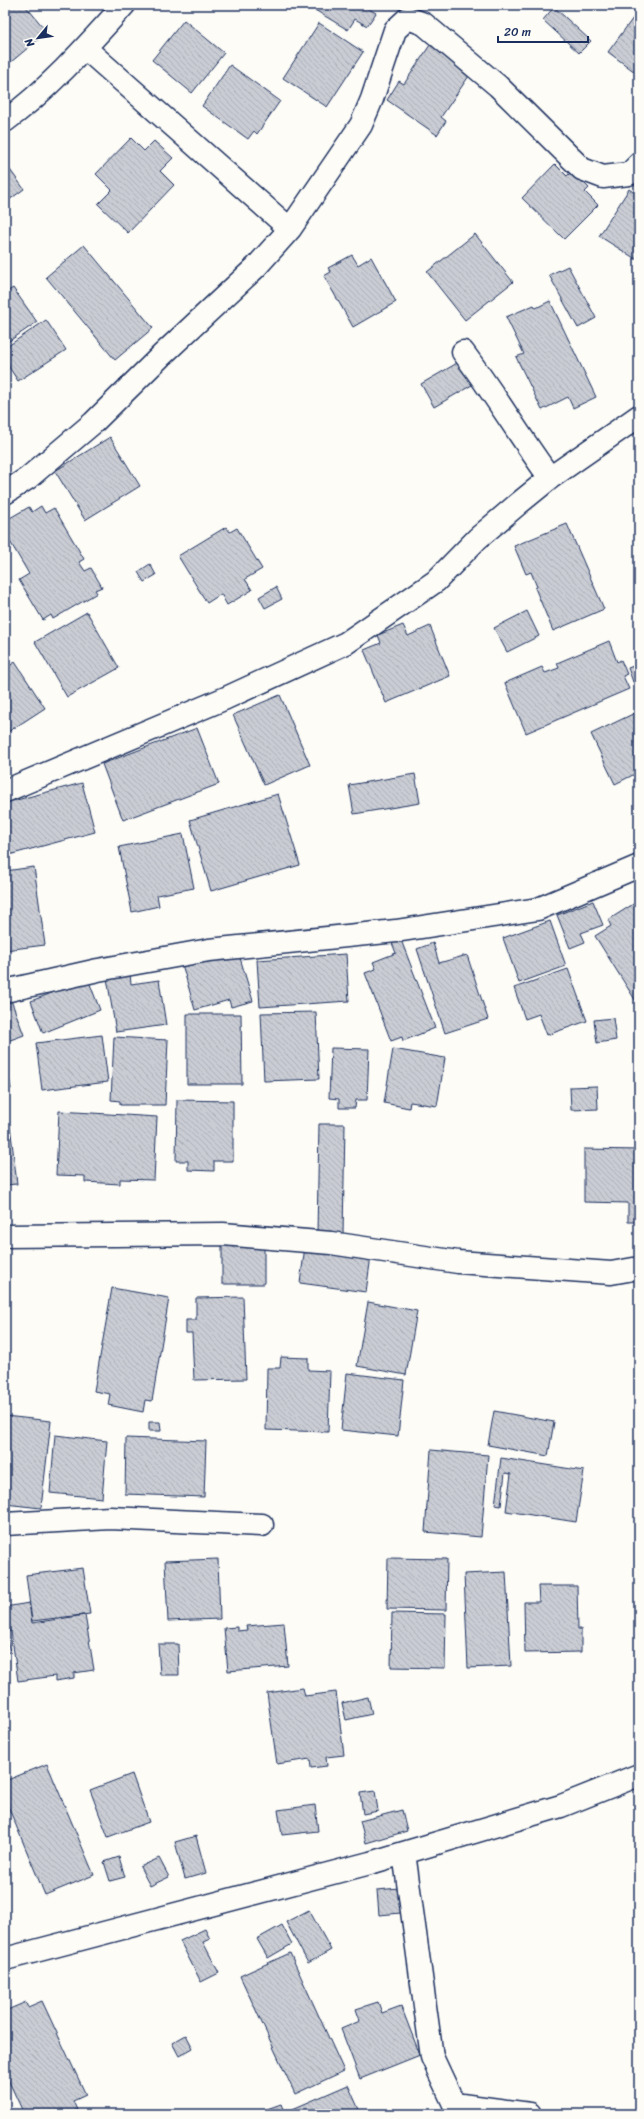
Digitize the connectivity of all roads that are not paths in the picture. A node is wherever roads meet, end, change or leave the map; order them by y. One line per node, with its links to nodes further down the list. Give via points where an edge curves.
1 (124, 5): 2 (street)
2 (85, 48): 3 (street, via 19,111); 5 (street)
3 (5, 121)
4 (639, 164): 5 (street, via 629,174 604,177 582,169 498,86 424,24 408,18 395,30 361,125)
5 (290, 229): 9 (street, via 256,267 93,423 28,478)
6 (463, 352): 8 (street)
7 (639, 416): 8 (street)
8 (550, 478): 10 (street, via 478,538 436,581 346,643 226,698)
9 (5, 493)
10 (5, 791)
11 (639, 866): 12 (street, via 538,909 396,931 209,950 98,970)
12 (5, 991)
13 (5, 1236): 14 (street, via 224,1234 331,1244 458,1262 611,1273)
14 (639, 1268)
15 (5, 1524): 16 (street, via 110,1518)
16 (262, 1525)
17 (639, 1774): 18 (street, via 561,1806)
18 (404, 1853): 19 (street); 20 (street, via 432,2057)
19 (5, 1959)
20 (458, 2109): 21 (street)
21 (530, 2114)

